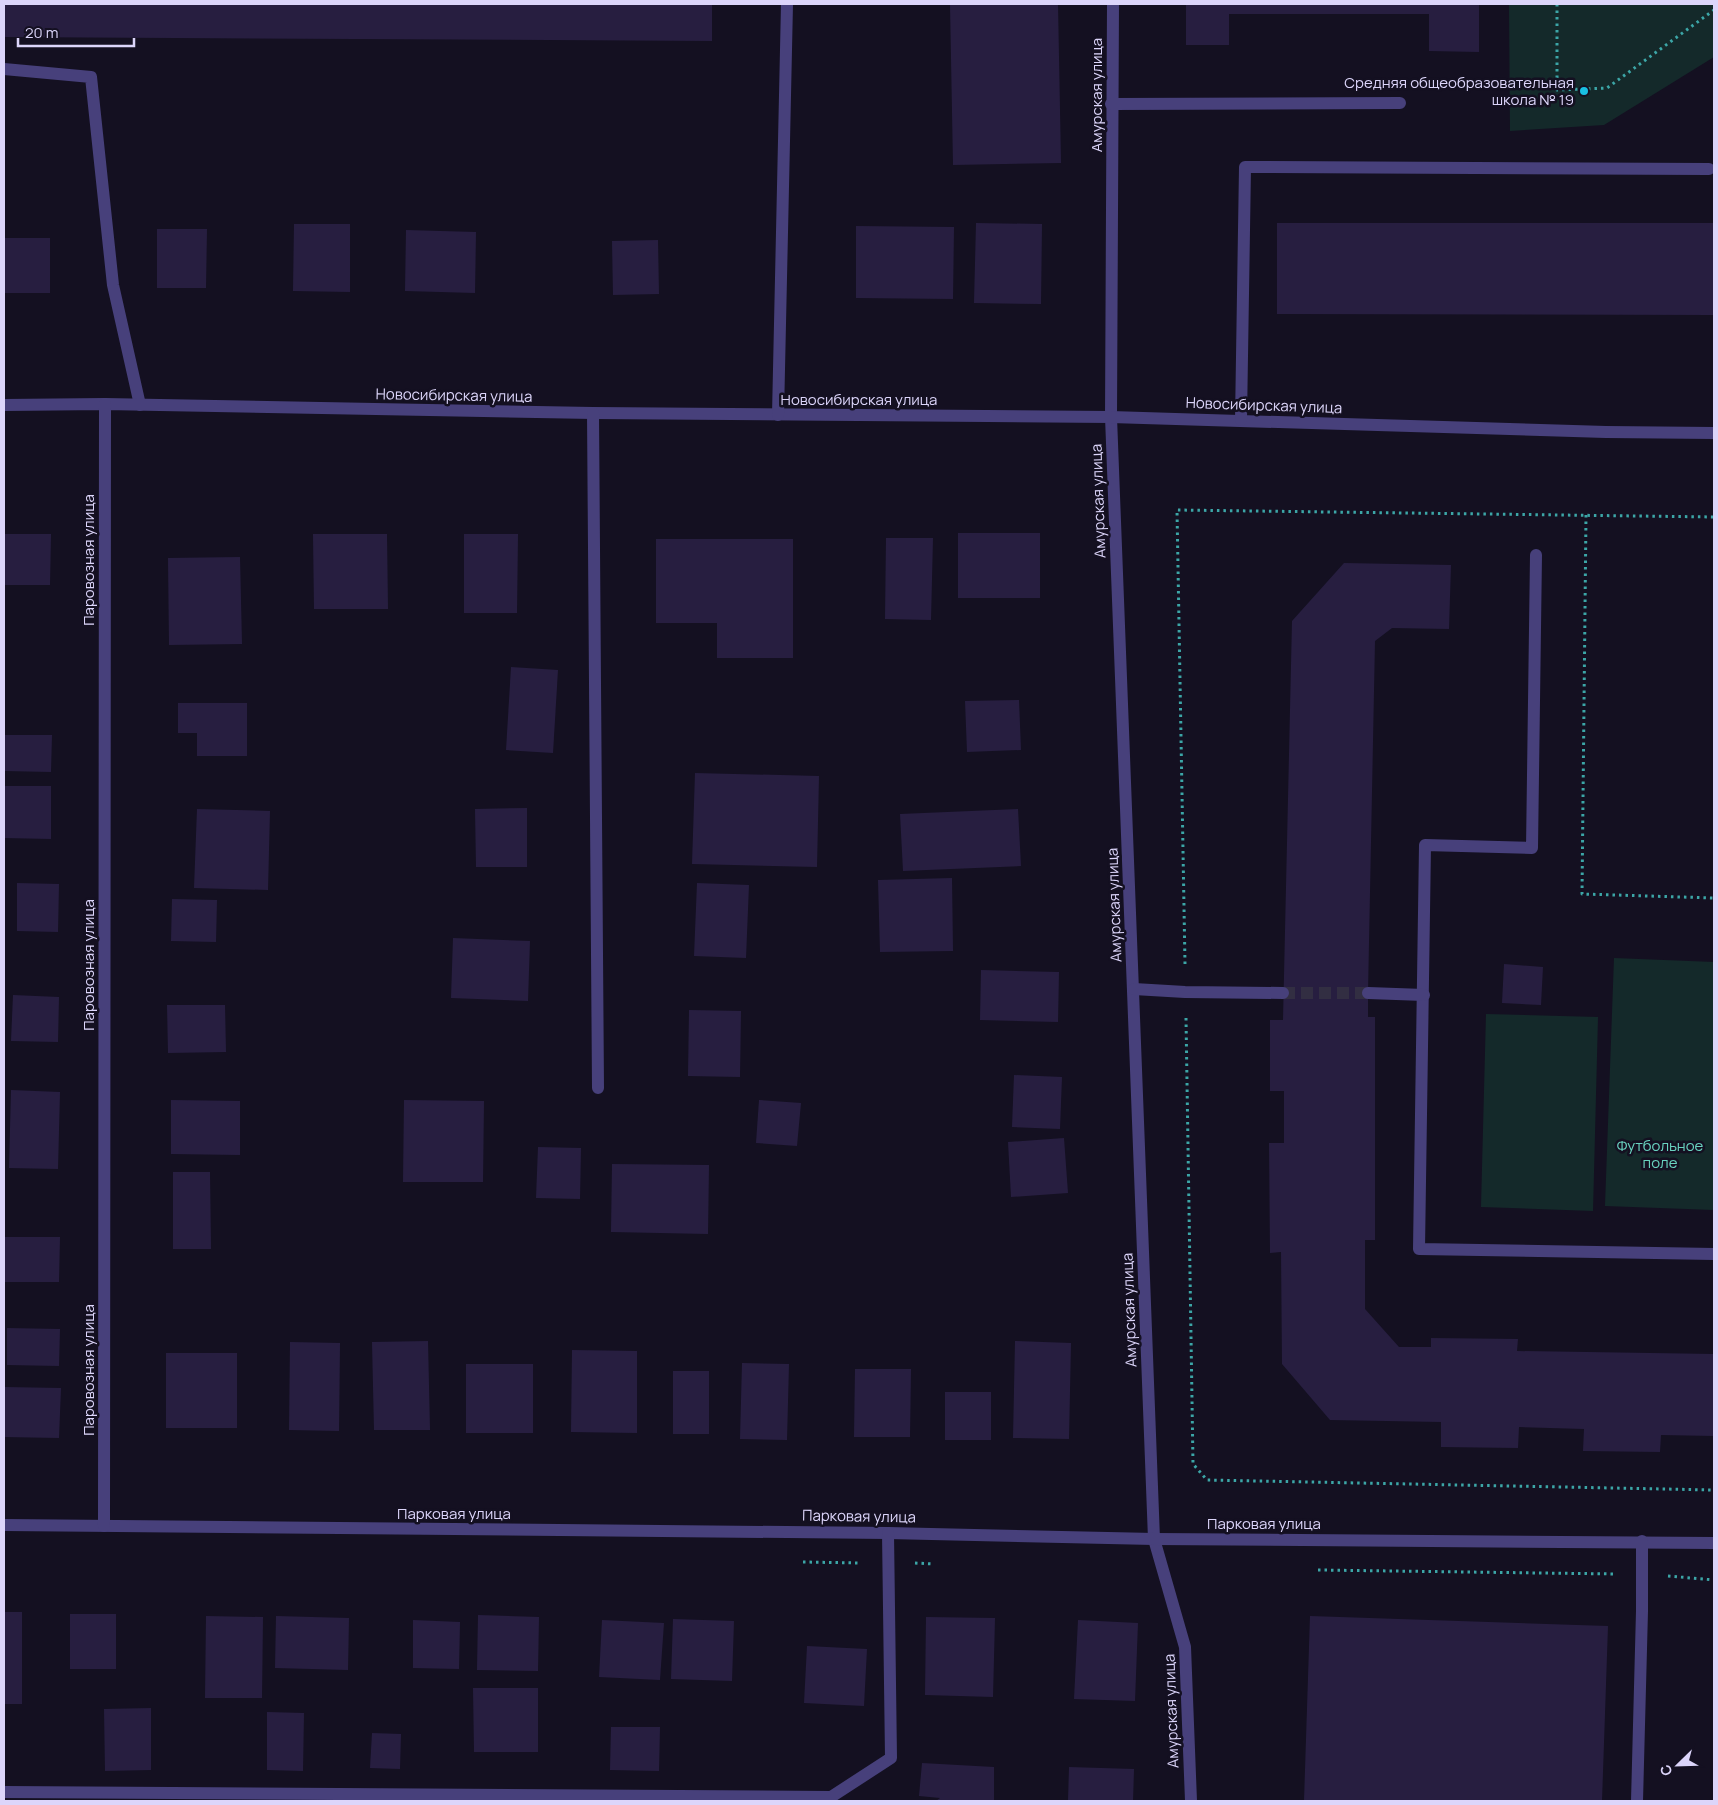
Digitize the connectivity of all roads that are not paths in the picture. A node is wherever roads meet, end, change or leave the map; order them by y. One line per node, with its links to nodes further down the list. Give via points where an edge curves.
1 (787, 4): 11 (street)
2 (1113, 4): 5 (street, Амурская улица)
3 (4, 69): 9 (street, via 91,77 113,285)
4 (1400, 102): 5 (street)
5 (1112, 104): 12 (street, Амурская улица)
6 (1709, 169): 13 (street, via 1245,167)
7 (105, 404): 8 (street, Новосибирская улица); 9 (street, Новосибирская улица); 23 (street, Паровозная улица)
8 (4, 405)
9 (140, 405): 10 (street, Новосибирская улица)
10 (593, 413): 11 (street, Новосибирская улица); 20 (street)
11 (778, 415): 12 (street, Новосибирская улица)
12 (1111, 417): 13 (street, Новосибирская улица); 16 (street, Амурская улица)
13 (1241, 420): 14 (street, Новосибирская улица)
14 (1714, 433)
15 (1536, 555): 19 (street, via 1532,848 1425,845)
16 (1134, 989): 17 (street); 25 (street, Амурская улица)
17 (1283, 993)
18 (1368, 993): 19 (street)
19 (1424, 995): 21 (street, via 1419,1249)
20 (598, 1088)
21 (1714, 1254)
22 (4, 1525): 23 (street, Парковая улица)
23 (104, 1526): 24 (street, Парковая улица)
24 (888, 1533): 25 (street, Парковая улица); 28 (street, via 890,1758 831,1797)
25 (1154, 1539): 26 (street, Парковая улица); 29 (street, Амурская улица, via 1185,1647)
26 (1642, 1541): 27 (street, Парковая улица); 30 (street)
27 (1714, 1543)
28 (4, 1792)
29 (1191, 1801)
30 (1637, 1801)

